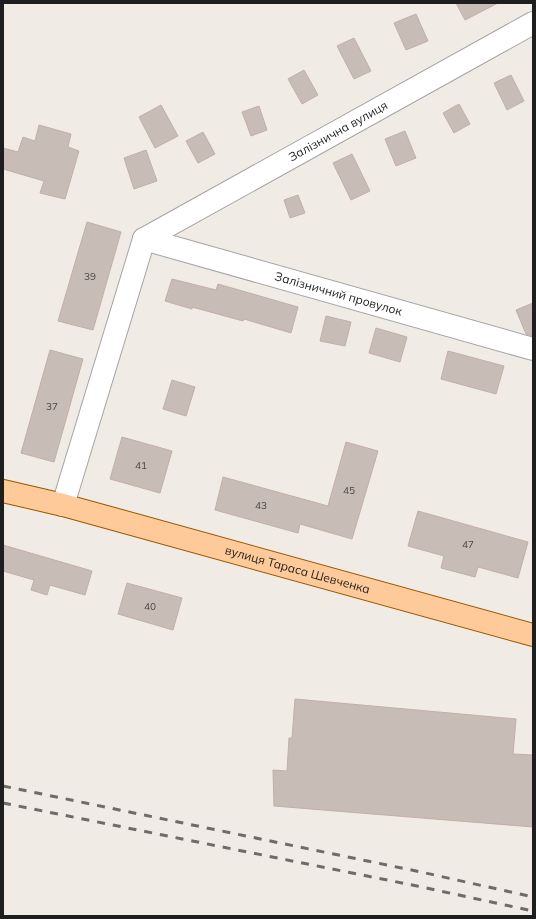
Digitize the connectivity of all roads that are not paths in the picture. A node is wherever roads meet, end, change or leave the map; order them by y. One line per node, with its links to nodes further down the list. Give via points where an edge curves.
1 (533, 23): 2 (street, Залізнична вулиця)
2 (144, 239): 3 (street, Залізничний провулок); 5 (street)
3 (533, 349)
4 (3, 491): 5 (main road, вулиця Тараса Шевченка)
5 (63, 505): 6 (main road, вулиця Тараса Шевченка)
6 (533, 635)

